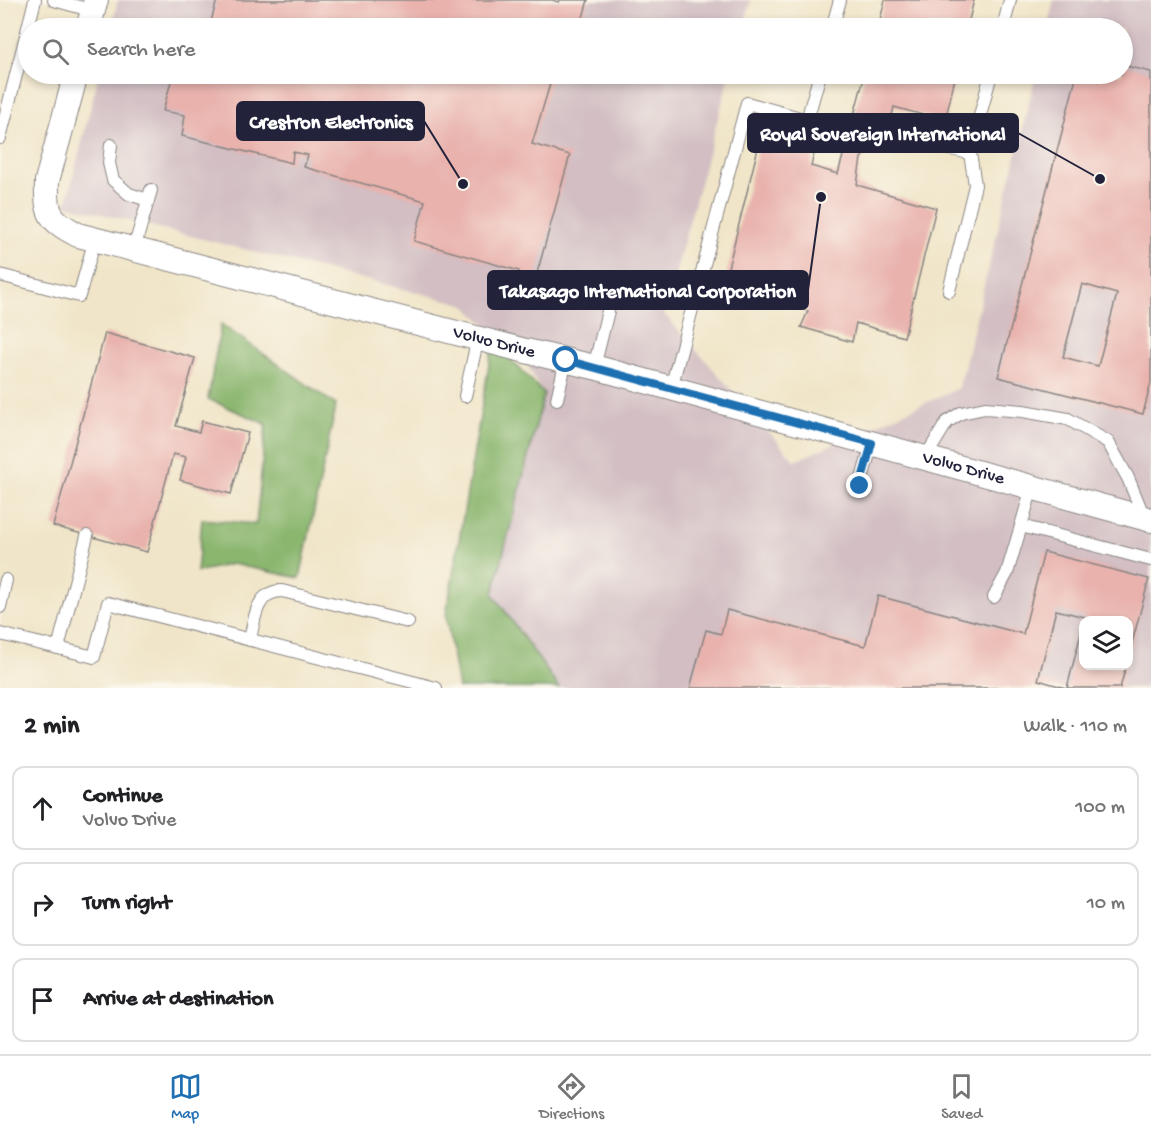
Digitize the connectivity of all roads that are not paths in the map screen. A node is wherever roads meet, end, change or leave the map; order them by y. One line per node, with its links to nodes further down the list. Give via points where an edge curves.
1 (35, 0): 6 (lane)
2 (54, 0): 5 (lane)
3 (840, 0): 7 (lane)
4 (1010, 0): 8 (lane)
5 (92, 13)
6 (30, 18)
7 (835, 18)
8 (1006, 18)
9 (18, 67): 16 (lane)
10 (73, 84): 19 (street, Volvo Drive, via 47,181 47,200 50,215 61,226)
11 (817, 84): 13 (lane)
12 (988, 84): 18 (lane)
13 (807, 120): 14 (lane); 27 (lane, via 747,103)
14 (850, 128)
15 (882, 135): 18 (lane)
16 (0, 138)
17 (111, 145): 20 (lane, via 109,163 113,180 129,194 150,195)
18 (970, 153): 22 (lane, via 975,185)
19 (95, 239): 20 (street, Volvo Drive); 21 (lane, via 79,296)
20 (134, 249): 24 (street, Volvo Drive)
21 (0, 275)
22 (949, 291)
23 (608, 311): 26 (lane)
24 (478, 338): 25 (street, Volvo Drive); 28 (lane)
25 (566, 360): 26 (street, Volvo Drive); 29 (lane)
26 (594, 367): 27 (street, Volvo Drive)
27 (671, 388): 30 (street, Volvo Drive)
28 (465, 396)
29 (557, 399)
30 (872, 443): 31 (street, Volvo Drive); 32 (lane)
31 (925, 458): 33 (street, Volvo Drive); 34 (lane, via 947,422 961,413 985,408 1068,419 1108,442)
32 (860, 486)
33 (1032, 488): 34 (street, Volvo Drive); 35 (lane)
34 (1148, 519)
35 (1021, 526): 37 (lane); 39 (lane, via 1007,573)
36 (87, 536): 44 (lane)
37 (1151, 560)
38 (6, 580): 40 (lane)
39 (994, 597)
40 (0, 607)
41 (408, 622): 43 (lane, via 277,591 260,603)
42 (0, 634): 44 (lane)
43 (250, 640): 44 (lane, via 108,603 94,657); 45 (lane)
44 (58, 648)
45 (436, 688)

